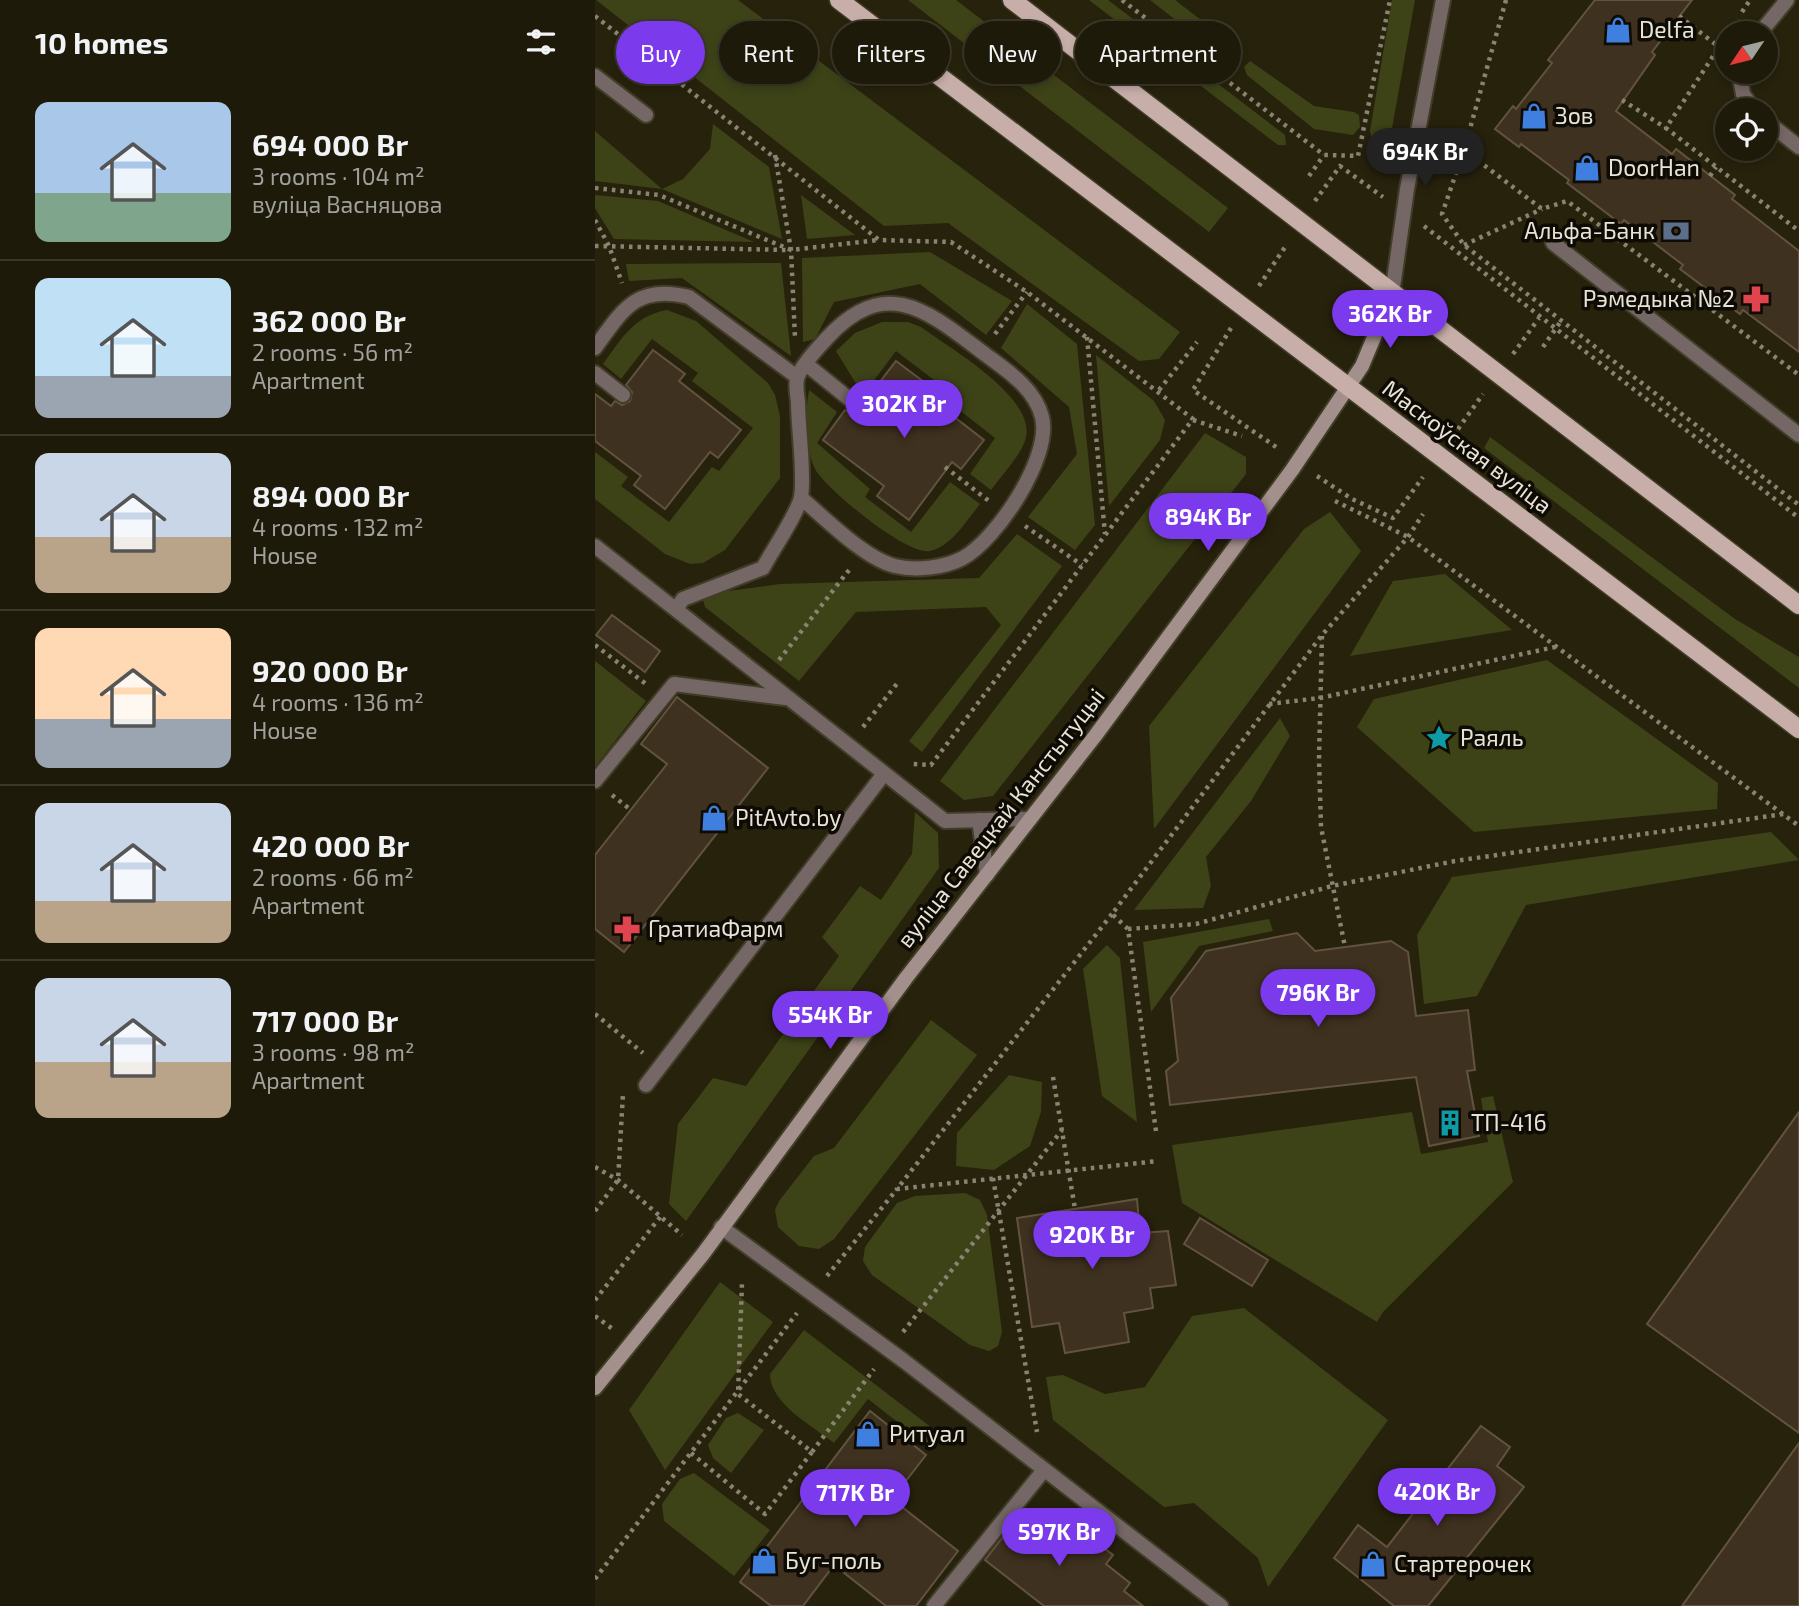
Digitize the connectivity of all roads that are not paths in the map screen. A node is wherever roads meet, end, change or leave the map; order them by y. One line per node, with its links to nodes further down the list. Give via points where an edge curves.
1 (839, 0): 16 (main road, Маскоўская вуліца)
2 (1012, 0): 11 (main road)
3 (1443, 0): 11 (street)
4 (1787, 0): 5 (street)
5 (1770, 21)
6 (595, 76): 7 (street)
7 (646, 115)
8 (1778, 130): 9 (street)
9 (1799, 146)
10 (1553, 243): 19 (street)
11 (1392, 294): 16 (main road, вуліца Савецкай Канстытуцыі, via 1374,343); 22 (main road)
12 (595, 348): 15 (street, via 632,302 650,293 669,292 698,303)
13 (806, 364): 15 (street); 18 (street); 20 (street, via 843,322 867,308 914,305 1013,375 1042,415 1045,438 1031,478 1006,513 964,558 943,565 894,566)
14 (595, 373): 17 (street)
15 (797, 377): 20 (street)
16 (1348, 389): 25 (main road, Маскоўская вуліца); 28 (main road, вуліца Савецкай Канстытуцыі)
17 (623, 395)
18 (863, 410)
19 (1799, 435)
20 (801, 498): 23 (street, via 763,568 683,598)
21 (595, 546): 23 (street)
22 (1799, 605)
23 (676, 609): 24 (street)
24 (786, 698): 26 (street); 27 (street, via 674,684)
25 (1799, 729)
26 (883, 775): 29 (street, via 945,821); 31 (street)
27 (595, 781)
28 (1030, 819): 29 (street); 30 (main road, вуліца Савецкай Канстытуцыі)
29 (979, 820): 30 (street)
30 (987, 875): 32 (main road, вуліца Савецкай Канстытуцыі)
31 (646, 1085)
32 (721, 1227): 33 (main road, вуліца Савецкай Канстытуцыі); 34 (street)
33 (595, 1388)
34 (1044, 1469): 35 (street); 36 (street)
35 (935, 1606)
36 (1221, 1606)

